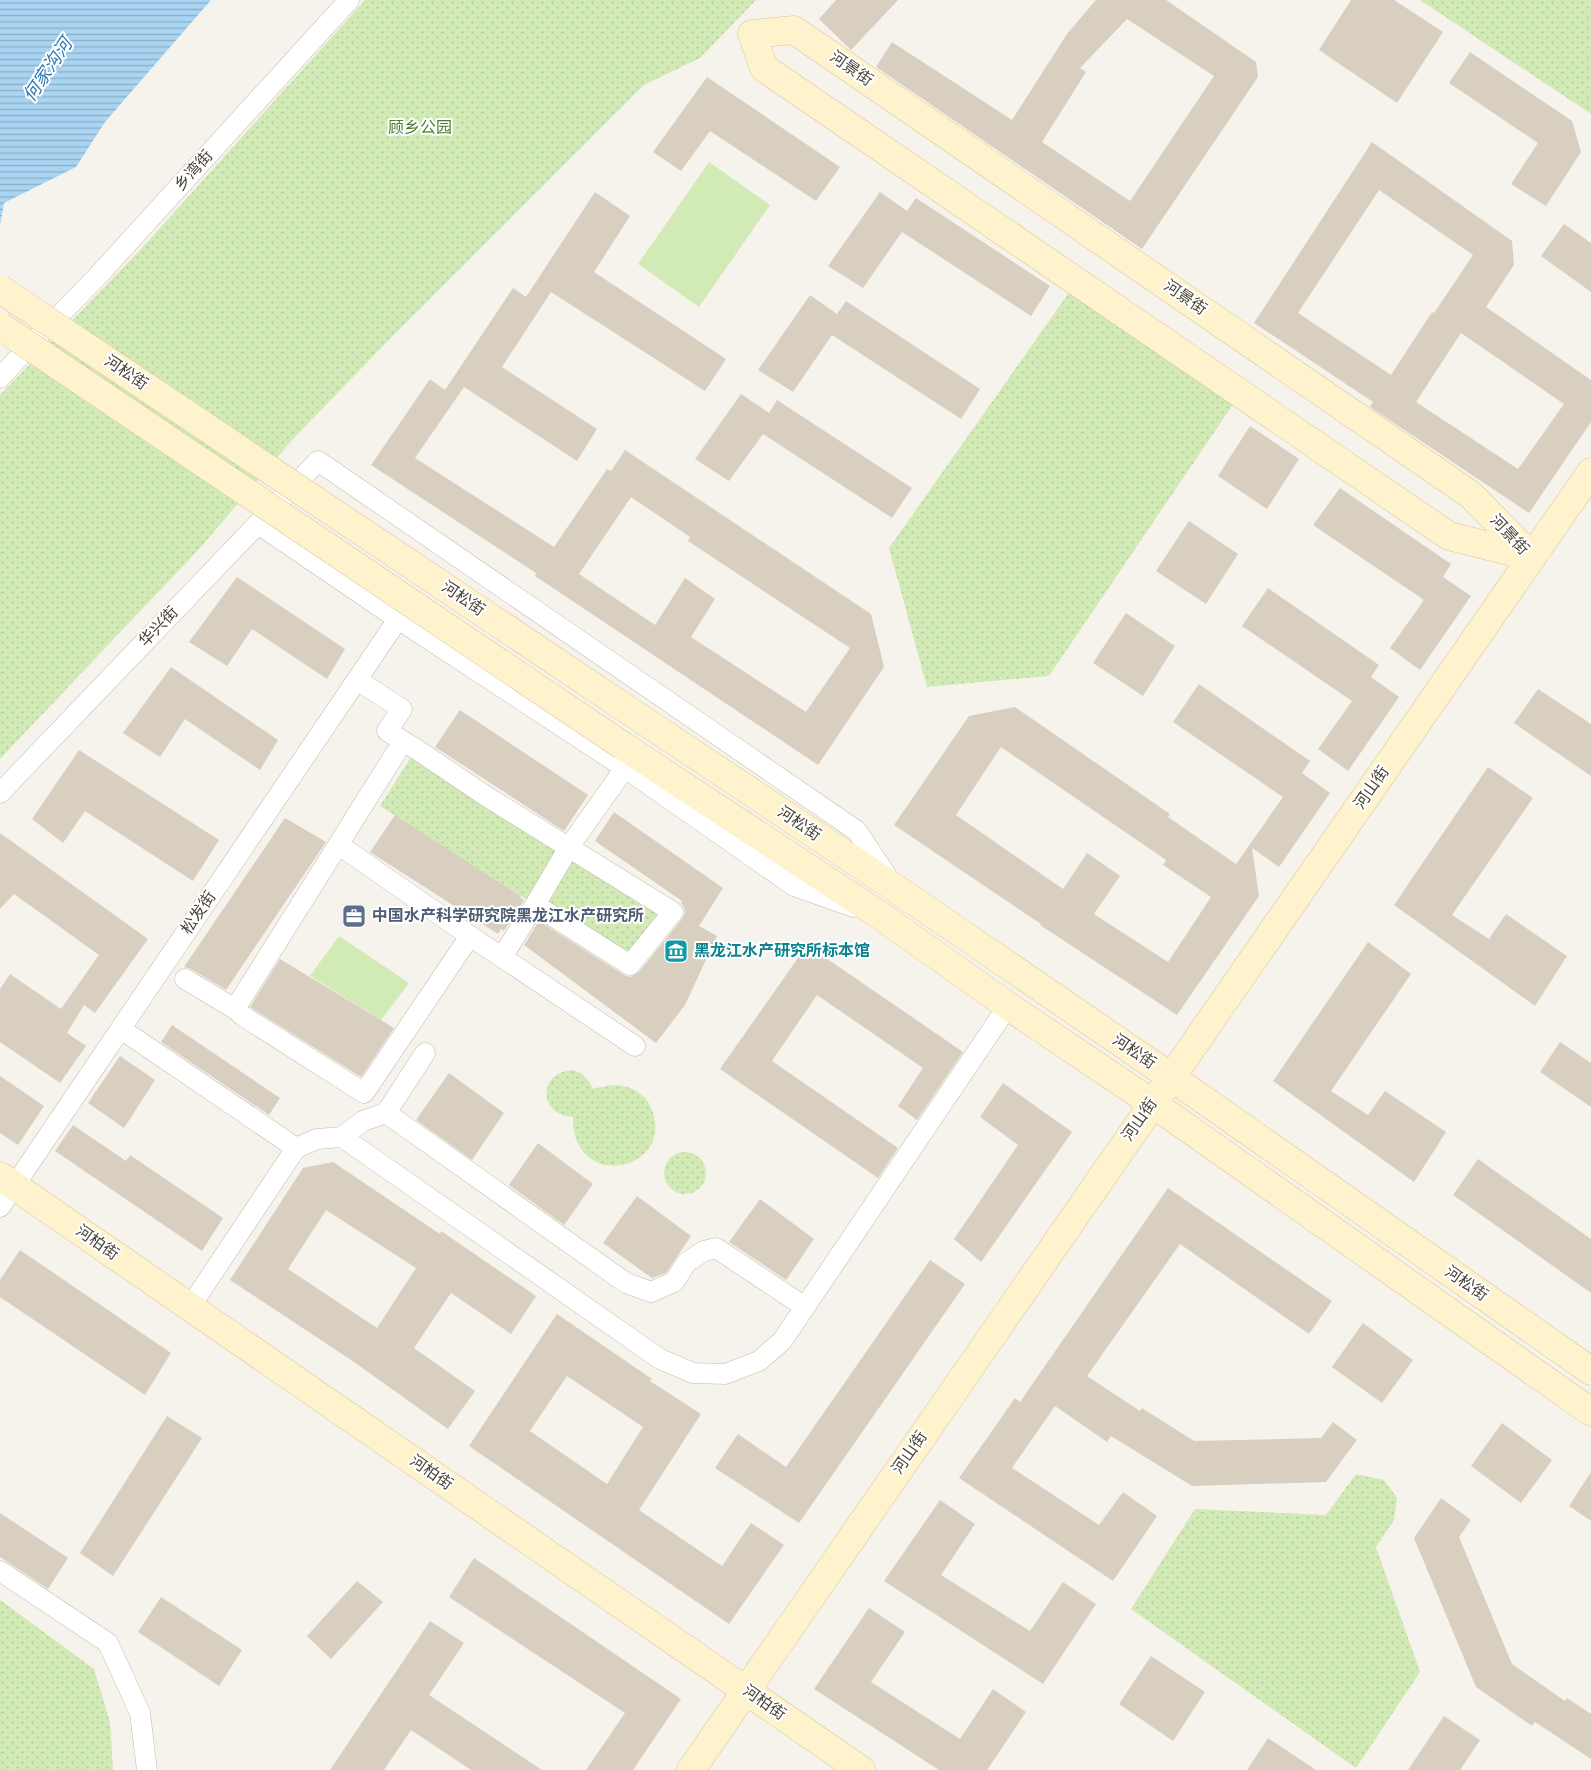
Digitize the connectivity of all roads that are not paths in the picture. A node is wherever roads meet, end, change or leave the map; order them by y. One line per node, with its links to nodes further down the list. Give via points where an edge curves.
1 (349, 0): 4 (street, 乡湾街, via 95,279)
2 (0, 289): 15 (street, 河松街, bridge)
3 (0, 326): 11 (street, 河松街, bridge)
4 (0, 378)
5 (1591, 472): 7 (street, 河山街)
6 (258, 524): 8 (street); 12 (street, 华兴街); 15 (street, 华兴街, via 318,461 857,831)
7 (1532, 557): 7 (street, 河景街, via 1471,495 802,35 794,30 752,34 764,68 1441,531 1449,536); 25 (street, 河山街)
8 (398, 619): 9 (street, 松发街); 11 (street)
9 (357, 680): 14 (street, via 402,709 387,731); 22 (street, 松发街)
10 (397, 752): 13 (street)
11 (624, 757): 14 (street); 20 (street, 河松街, via 881,916)
12 (0, 793)
13 (338, 845): 17 (street); 21 (street)
14 (569, 847): 16 (street); 16 (street, via 673,912 630,965)
15 (895, 888): 25 (street, 河松街)
16 (536, 905): 18 (street)
17 (470, 936): 18 (street); 21 (street, via 364,1093)
18 (502, 957): 23 (street)
19 (184, 979): 21 (street)
20 (1008, 1006): 26 (street, 河松街); 32 (street)
21 (235, 1009)
22 (121, 1029): 29 (street); 30 (street, 松发街)
23 (635, 1046)
24 (425, 1053): 27 (street)
25 (1171, 1077): 26 (street, 河山街); 33 (street, 河松街)
26 (1152, 1103): 34 (street, 河松街); 36 (street, 河山街)
27 (386, 1113): 28 (street, via 363,1121); 32 (street, via 626,1283 650,1292 674,1282 687,1262 704,1251 716,1248)
28 (342, 1137): 29 (street, via 318,1139); 32 (street, via 660,1359 693,1373 725,1374 759,1360 782,1341)
29 (296, 1148): 31 (street)
30 (5, 1190): 31 (street, 河柏街)
31 (190, 1307): 36 (street, 河柏街)
32 (805, 1307)
33 (1591, 1371)
34 (1591, 1412)
35 (0, 1571): 37 (street, via 108,1643 140,1713)
36 (746, 1691): 38 (street, 河山街); 39 (street, 河柏街)
37 (147, 1770)
38 (691, 1770)
39 (861, 1770)

